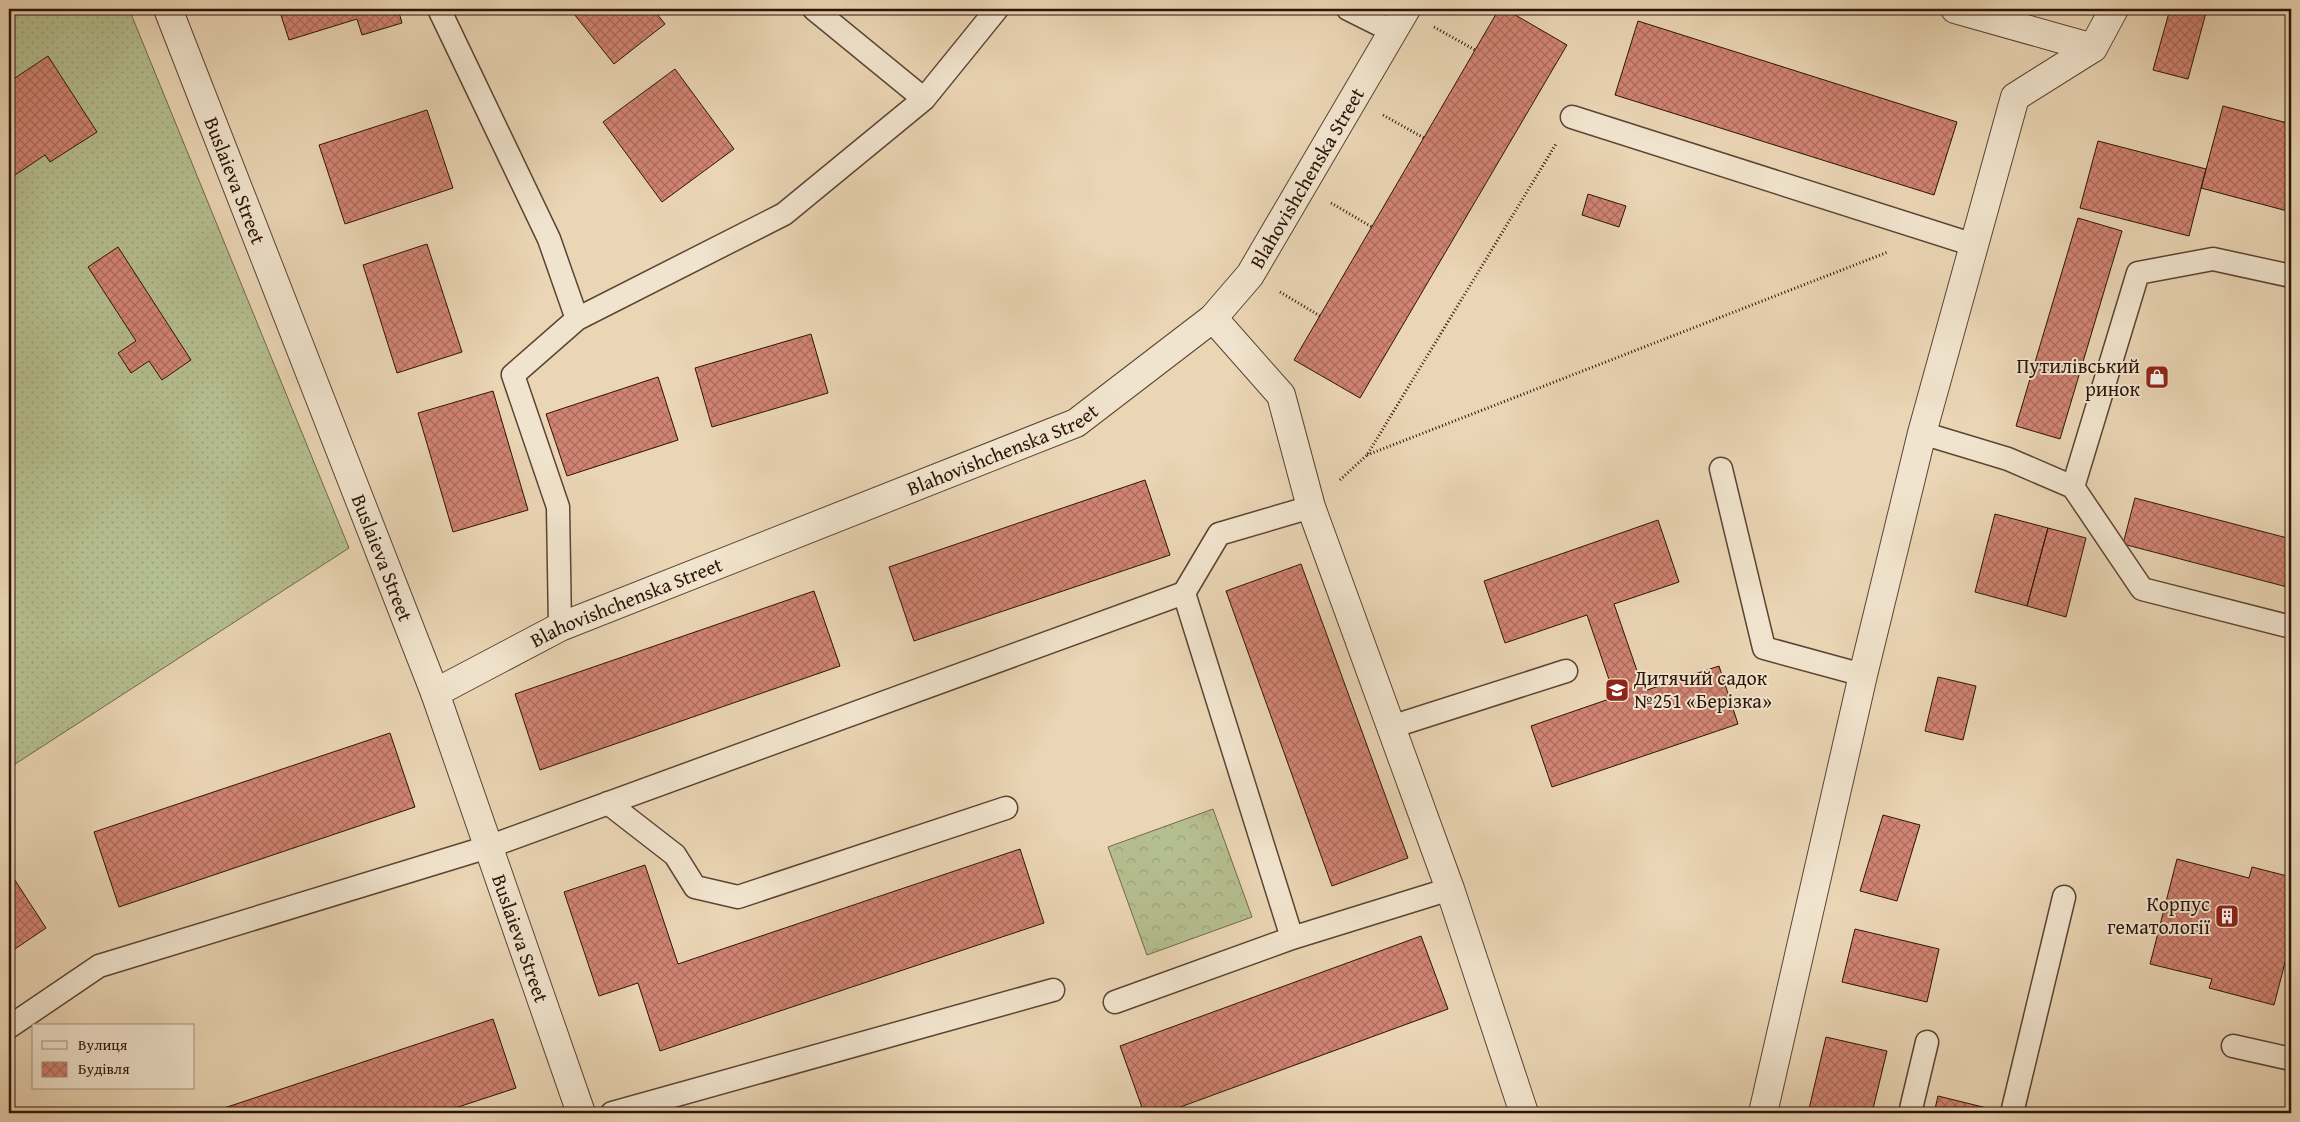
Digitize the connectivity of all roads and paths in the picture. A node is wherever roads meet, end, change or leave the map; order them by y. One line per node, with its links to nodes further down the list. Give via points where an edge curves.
1 (168, 9): 34 (street, Buslaieva Street)
2 (439, 9): 23 (lane, via 549,239)
3 (814, 9): 12 (lane)
4 (997, 9): 12 (lane)
5 (1348, 9): 8 (lane)
6 (1955, 9): 9 (street)
7 (2114, 9): 9 (street)
8 (1401, 17): 10 (path); 11 (street, Blahovishchenska Street)
9 (2093, 48): 18 (street, via 2015,97)
10 (1475, 50)
11 (1354, 97): 14 (path); 15 (street, Blahovishchenska Street)
12 (924, 99): 23 (lane, via 784,214)
13 (1572, 117): 17 (lane); 25 (path)
14 (1424, 138)
15 (1302, 186): 16 (path); 19 (street, Blahovishchenska Street)
16 (1372, 227)
17 (1937, 233): 18 (lane); 25 (path)
18 (1974, 245): 24 (street)
19 (1250, 275): 21 (path); 22 (street, Blahovishchenska Street)
20 (2291, 276): 27 (lane, via 2213,258 2138,273)
21 (1320, 316)
22 (1213, 318): 28 (street, via 1281,395); 30 (street, Blahovishchenska Street, via 1076,423)
23 (577, 319): 30 (lane, via 513,375 558,506)
24 (1922, 433): 27 (lane, via 2008,459); 33 (street)
25 (1367, 455): 28 (path)
26 (1721, 469): 33 (lane, via 1764,648)
27 (2073, 487): 31 (lane, via 2142,589)
28 (1311, 507): 29 (lane, via 1219,534); 35 (street)
29 (1184, 593): 36 (lane); 41 (lane)
30 (560, 627): 34 (street, Blahovishchenska Street)
31 (2291, 627)
32 (1566, 671): 35 (lane)
33 (1862, 675): 51 (street)
34 (435, 693): 38 (street, Buslaieva Street)
35 (1391, 727): 39 (street)
36 (608, 803): 37 (lane, via 674,855 695,887 738,897); 38 (lane)
37 (1006, 808)
38 (488, 847): 44 (lane, via 100,966); 48 (street, Buslaieva Street)
39 (1450, 889): 41 (lane); 50 (street)
40 (2064, 897): 53 (lane)
41 (1292, 938): 43 (lane)
42 (1053, 990): 49 (lane)
43 (1115, 1002)
44 (9, 1026)
45 (1928, 1042): 52 (lane)
46 (2232, 1046): 47 (lane)
47 (2291, 1059)
48 (581, 1113)
49 (612, 1113)
50 (1524, 1113)
51 (1763, 1113)
52 (1910, 1113)
53 (2012, 1113)

